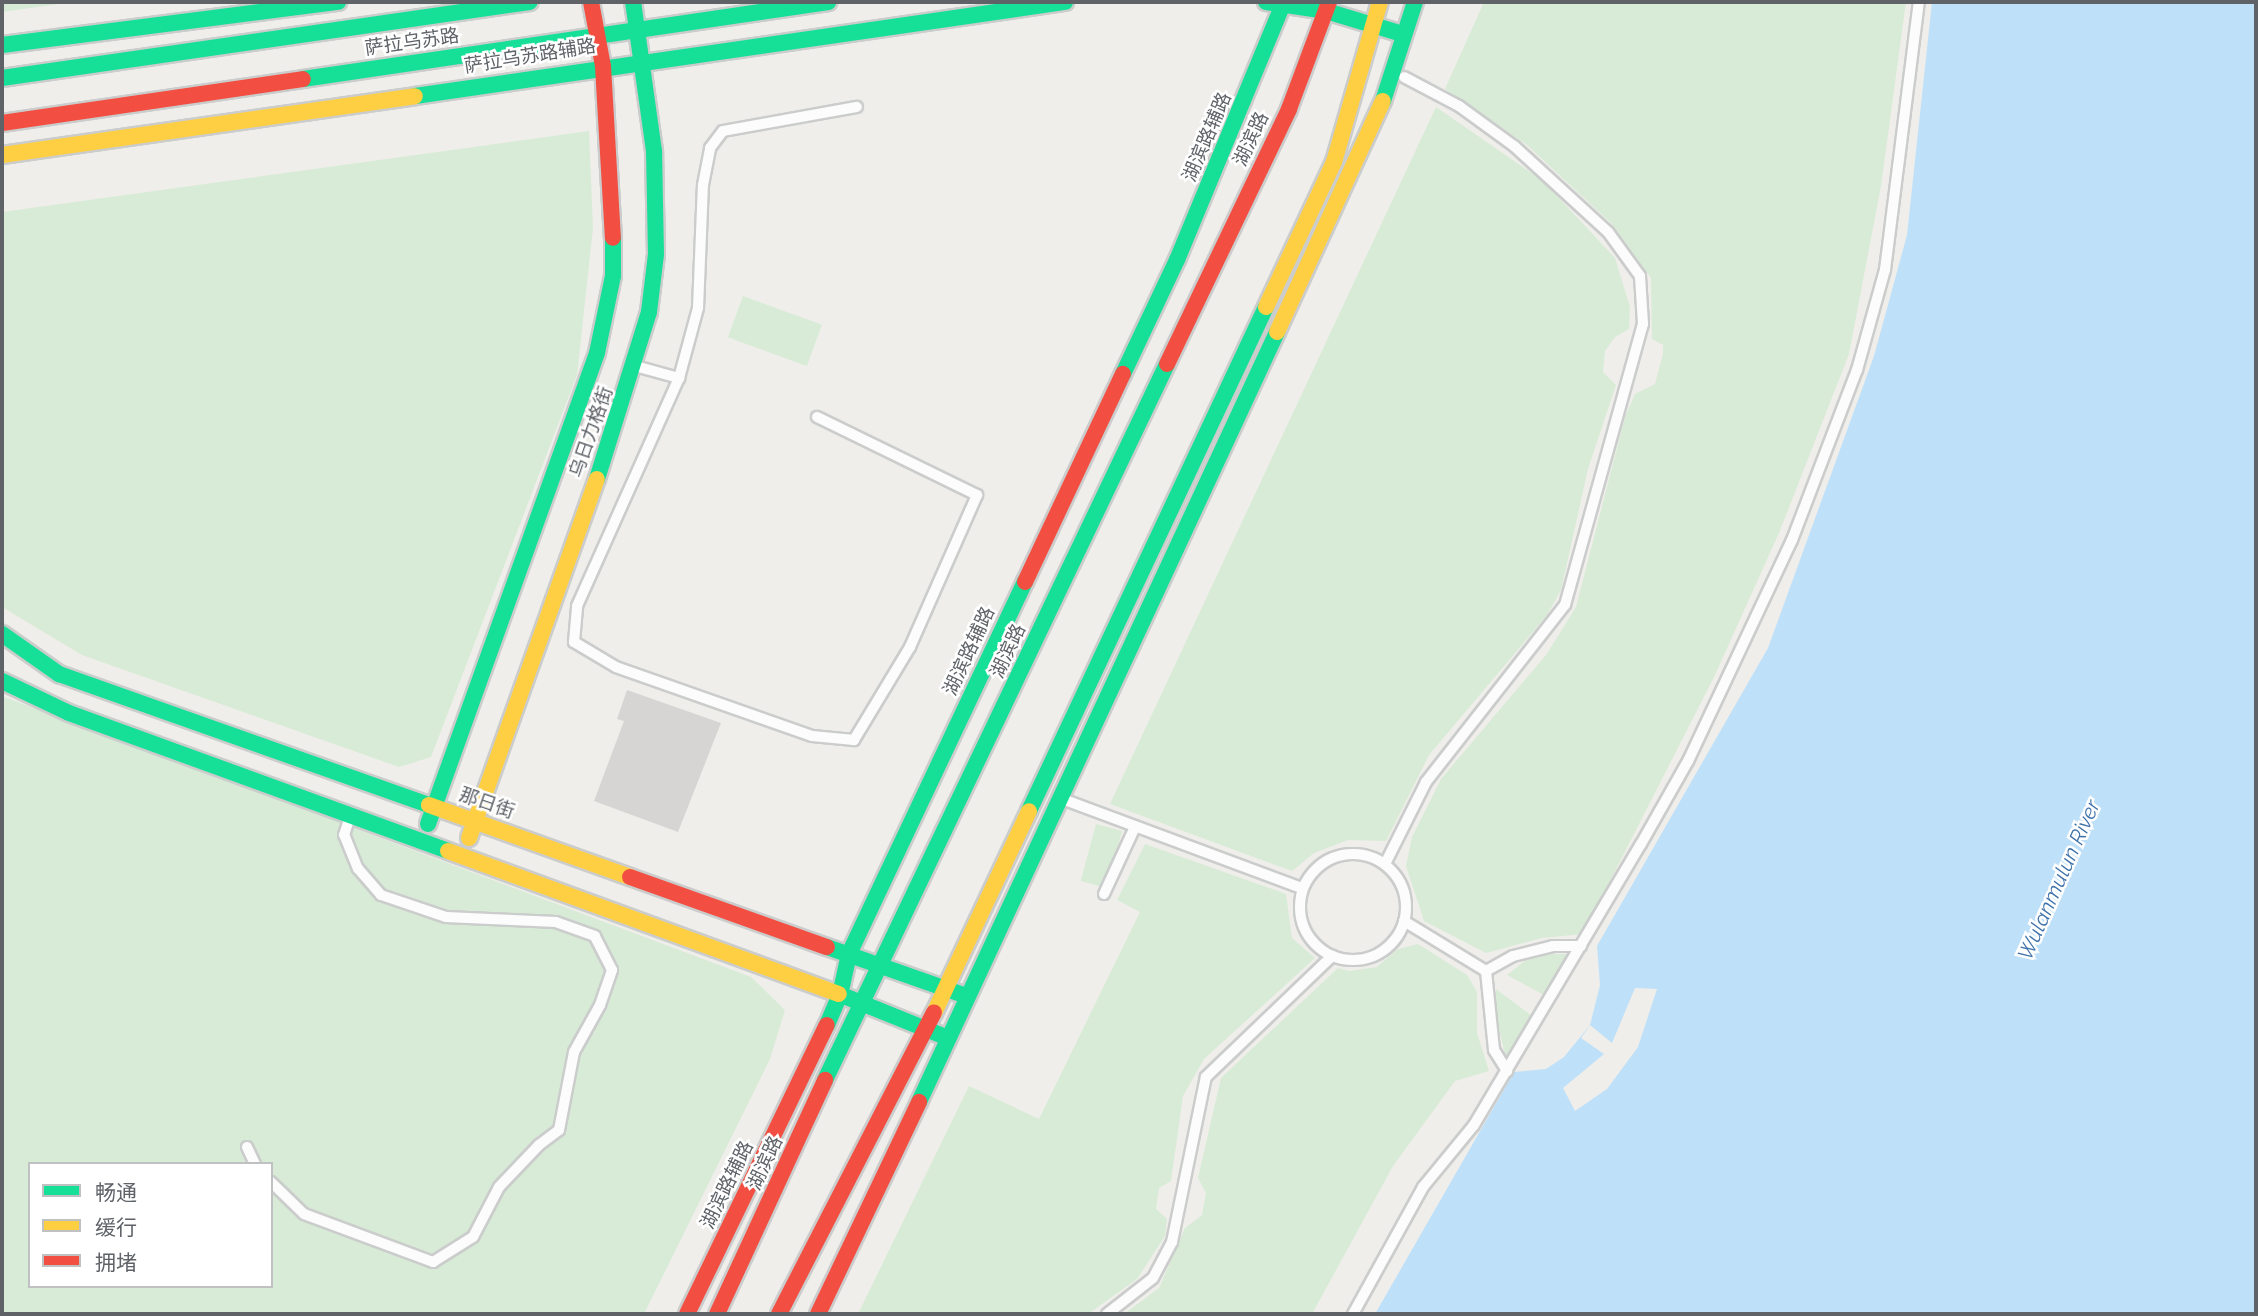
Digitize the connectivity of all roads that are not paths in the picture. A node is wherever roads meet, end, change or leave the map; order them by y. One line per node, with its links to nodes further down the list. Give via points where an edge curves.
1 (338, 2): 17 (street)
2 (530, 2): 21 (street, 萨拉乌苏路)
3 (591, 2): 16 (street, 乌日力格街)
4 (633, 2): 14 (street, 乌日力格街)
5 (828, 2): 14 (street, 萨拉乌苏路)
6 (1065, 2): 18 (street, 萨拉乌苏路辅路)
7 (1266, 2): 11 (street)
8 (1380, 2): 13 (street)
9 (1415, 2): 15 (street)
10 (1919, 2): 41 (lane, via 1885,270 1857,370 1792,540 1743,649 1688,761)
11 (1283, 3): 12 (street); 42 (street, 湖滨路辅路, via 1177,260)
12 (1328, 6): 13 (street); 44 (street, 湖滨路, via 1289,108)
13 (1372, 26): 15 (street); 46 (street, via 1334,162)
14 (637, 29): 16 (street, 萨拉乌苏路); 18 (street, 乌日力格街)
15 (1406, 35): 30 (street, via 1387,92)
16 (596, 36): 19 (street, 乌日力格街); 23 (street, 萨拉乌苏路)
17 (2, 45)
18 (644, 60): 19 (street, 萨拉乌苏路辅路); 25 (street, 乌日力格街, via 654,151 656,254 649,312)
19 (603, 66): 24 (street, 萨拉乌苏路辅路); 31 (street, 乌日力格街, via 614,197 613,276 597,353)
20 (1404, 77): 37 (lane, via 1459,106 1514,145 1608,232 1640,276 1643,324 1565,605 1426,782)
21 (2, 78)
22 (857, 107): 26 (lane, via 723,131 710,148 703,185 698,308)
23 (2, 123)
24 (2, 155)
25 (634, 366): 26 (lane); 33 (street, 乌日力格街)
26 (678, 378): 27 (lane, via 577,606 574,642 616,667 812,736 854,740 909,647 977,495)
27 (817, 417)
28 (2, 634): 31 (street, 那日街, via 59,674)
29 (2, 681): 32 (street, via 69,713)
30 (1061, 799): 34 (lane); 48 (street)
31 (434, 807): 33 (street, 那日街); 35 (street, 乌日力格街)
32 (350, 816): 35 (street); 55 (lane, via 344,835 358,869 381,895 446,917 556,922 595,936 612,970 574,1052 559,1130 499,1187 473,1237 433,1262 304,1214)
33 (475, 821): 36 (street, 乌日力格街); 42 (street, 那日街)
34 (1135, 827): 38 (lane); 39 (lane)
35 (421, 842): 36 (street)
36 (463, 857): 47 (street)
37 (1385, 864): 38 (lane, via 1362,854 1336,856 1315,870); 40 (lane, via 1401,884)
38 (1303, 888): 43 (lane, via 1300,905 1305,930)
39 (1104, 894)
40 (1404, 921): 43 (lane, via 1391,944 1370,957); 45 (lane)
41 (1581, 946): 45 (lane, via 1553,946 1513,956); 52 (lane)
42 (849, 954): 44 (street, 那日街); 47 (street, 湖滨路辅路)
43 (1332, 956): 60 (lane, via 1206,1077 1172,1242 1153,1278)
44 (881, 967): 46 (street, 那日街); 49 (street, 湖滨路)
45 (1486, 971): 52 (lane, via 1494,1050)
46 (944, 990): 48 (street, 那日街); 50 (street)
47 (840, 995): 49 (street); 56 (street, 湖滨路辅路)
48 (967, 996): 51 (street)
49 (861, 1002): 50 (street); 57 (street, 湖滨路)
50 (925, 1032): 51 (street); 58 (street)
51 (948, 1038): 59 (street)
52 (1507, 1071): 61 (lane, via 1474,1125 1423,1187)
53 (247, 1147): 54 (lane)
54 (254, 1162)
55 (273, 1184)
56 (687, 1314)
57 (717, 1314)
58 (779, 1314)
59 (818, 1314)
60 (1107, 1314)
61 (1353, 1314)

